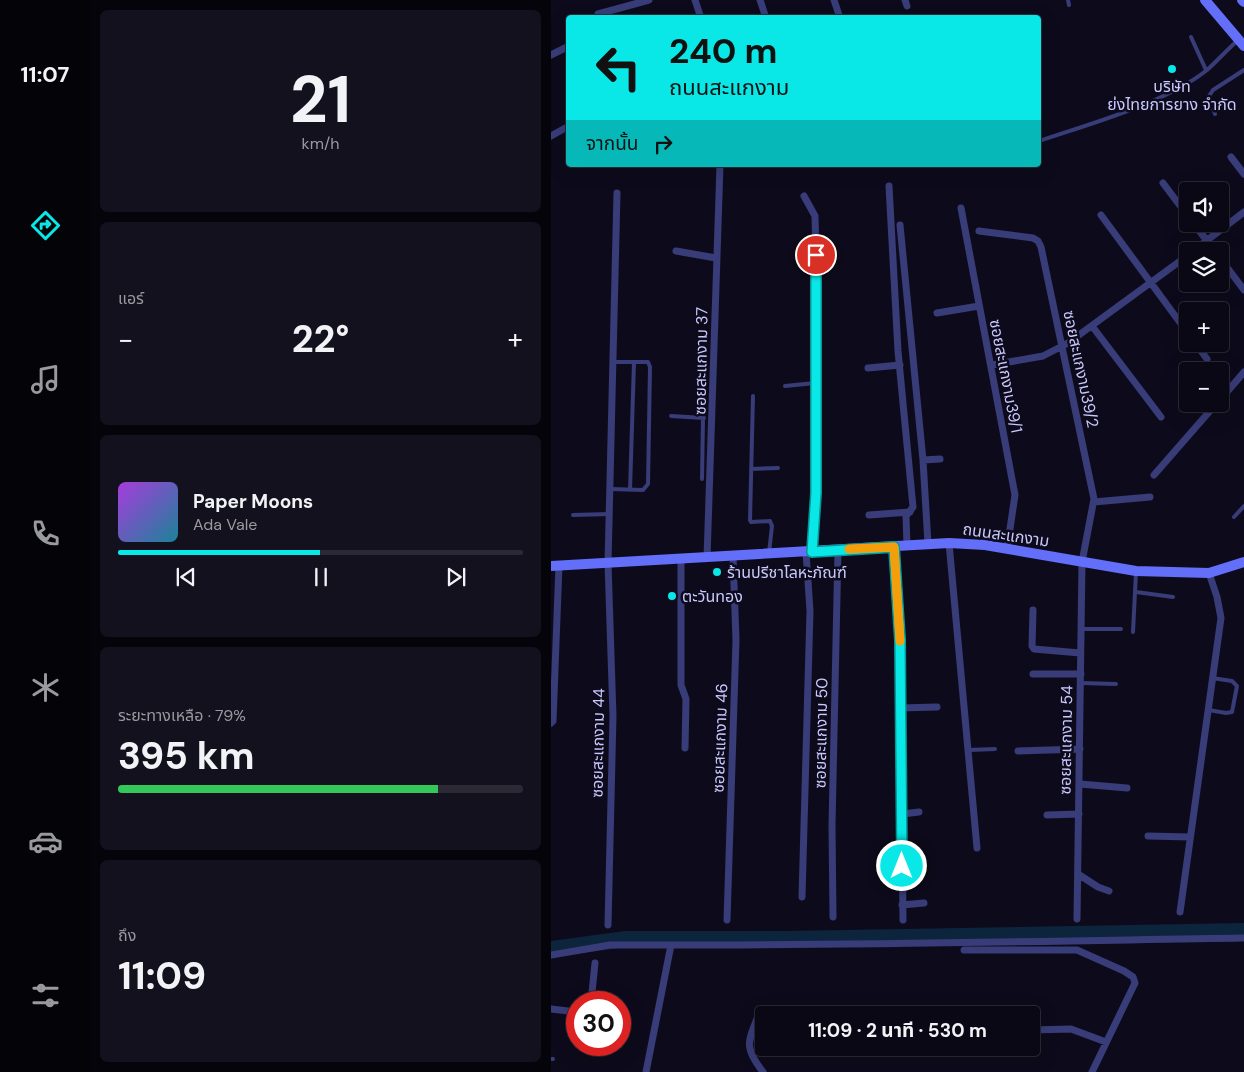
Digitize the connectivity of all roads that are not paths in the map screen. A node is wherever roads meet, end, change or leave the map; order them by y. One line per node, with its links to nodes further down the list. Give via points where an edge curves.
1 (649, 0): 6 (street)
2 (695, 0): 9 (street)
3 (760, 0): 10 (street)
4 (835, 0): 11 (street)
5 (1205, 0): 13 (street)
6 (624, 8): 7 (street); 8 (street)
7 (598, 14)
8 (626, 15)
9 (700, 15)
10 (765, 15)
11 (839, 15)
12 (1191, 37): 16 (lane)
13 (1241, 43): 16 (lane)
14 (566, 48): 15 (street)
15 (551, 55)
16 (1206, 70): 21 (lane, via 1156,98)
17 (1244, 70): 18 (lane, via 1209,96)
18 (1215, 114)
19 (566, 128): 20 (street)
20 (551, 136)
21 (1041, 140)
22 (1231, 158): 24 (street)
23 (720, 167): 38 (street, ซอยสะแกงาม 37)
24 (1244, 174)
25 (1163, 183): 29 (street)
26 (889, 186): 52 (street)
27 (617, 193): 50 (street, ซอยสะแกงาม 44)
28 (804, 196): 56 (street, via 815,216)
29 (1179, 204)
30 (961, 208): 43 (street, ซอยสะแกงาม39/1)
31 (1244, 212): 36 (street)
32 (1101, 215): 41 (street)
33 (900, 225): 66 (street)
34 (979, 231): 47 (street, ซอยสะแกงาม39/2, via 1038,241)
35 (1200, 232): 36 (street)
36 (1207, 241)
37 (676, 251): 38 (street)
38 (716, 258): 64 (street, ซอยสะแกงาม 37)
39 (1179, 262): 41 (street)
40 (1229, 270): 42 (street)
41 (1151, 282): 45 (street); 46 (street)
42 (1244, 290)
43 (979, 306): 44 (street); 53 (street, ซอยสะแกงาม39/1)
44 (937, 313)
45 (1179, 321)
46 (1091, 326): 47 (street); 62 (street)
47 (1062, 346): 53 (street, via 1043,356); 74 (street, ซอยสะแกงาม39/2)
48 (1202, 352): 49 (street)
49 (1207, 359)
50 (613, 362): 51 (lane); 71 (street, ซอยสะแกงาม 44)
51 (634, 362): 72 (lane); 72 (lane, via 648,362 650,367 648,484 643,490)
52 (900, 365): 54 (street); 76 (street, via 913,507)
53 (992, 365): 85 (street, ซอยสะแกงาม39/1, via 1015,495)
54 (868, 368)
55 (1244, 372): 58 (street)
56 (815, 383): 57 (lane); 87 (street, via 816,493)
57 (785, 386)
58 (1229, 390)
59 (753, 396): 68 (lane)
60 (1209, 412): 69 (street)
61 (671, 416): 63 (lane)
62 (1161, 417)
63 (703, 418): 64 (lane); 70 (lane)
64 (713, 419): 90 (street, ซอยสะแกงาม 37)
65 (940, 459): 66 (street)
66 (923, 460): 82 (street)
67 (778, 468): 68 (lane)
68 (751, 469): 88 (lane, via 750,520 770,521)
69 (1154, 475)
70 (703, 479)
71 (611, 489): 72 (lane); 77 (street, ซอยสะแกงาม 44)
72 (631, 490)
73 (1150, 497): 74 (street)
74 (1094, 502): 92 (street, ซอยสะแกงาม39/2)
75 (1244, 506): 80 (lane)
76 (910, 512): 79 (street); 83 (street, via 906,516)
77 (610, 514): 78 (lane); 94 (street, ซอยสะแกงาม 44)
78 (573, 515)
79 (869, 515)
80 (1234, 517)
81 (949, 543): 82 (street, ถนนสะแกงาม); 85 (street, ถนนสะแกงาม); 118 (street)
82 (928, 544): 83 (street, ถนนสะแกงาม)
83 (907, 546): 84 (street, ถนนสะแกงาม)
84 (894, 547): 86 (street, ถนนสะแกงาม); 112 (street, via 900,640)
85 (1007, 549): 92 (street, ถนนสะแกงาม)
86 (838, 550): 87 (street, ถนนสะแกงาม); 135 (street, ซอยสะแกงาม 50)
87 (809, 552): 88 (street, ถนนสะแกงาม); 131 (street, via 811,611)
88 (769, 554): 89 (street, ถนนสะแกงาม)
89 (733, 556): 90 (street, ถนนสะแกงาม); 137 (street, ซอยสะแกงาม 46, via 736,640)
90 (707, 558): 91 (street, ถนนสะแกงาม)
91 (681, 559): 94 (street, ถนนสะแกงาม); 115 (street, via 681,685 686,699)
92 (1082, 562): 96 (street, ถนนสะแกงาม); 101 (street, ซอยสะแกงาม 54)
93 (1244, 562): 97 (street, ถนนสะแกงาม)
94 (608, 563): 95 (street, ถนนสะแกงาม); 139 (street, ซอยสะแกงาม 44, via 613,716)
95 (555, 566): 105 (street)
96 (1137, 572): 97 (street, ถนนสะแกงาม); 98 (lane)
97 (1209, 573): 108 (street, via 1221,618)
98 (1136, 592): 99 (lane); 103 (lane)
99 (1173, 597)
100 (1033, 610): 104 (street, via 1034,649)
101 (1081, 629): 102 (lane); 104 (street, ซอยสะแกงาม 54)
102 (1121, 629)
103 (1133, 632)
104 (1080, 653): 107 (street, ซอยสะแกงาม 54)
105 (553, 667): 114 (street)
106 (1033, 674): 107 (street)
107 (1081, 674): 109 (street, ซอยสะแกงาม 54)
108 (1212, 678): 113 (street); 113 (lane, via 1233,681 1237,686 1233,712 1226,714)
109 (1081, 683): 110 (lane); 117 (street, ซอยสะแกงาม 54)
110 (1116, 684)
111 (937, 707): 112 (street)
112 (900, 708): 123 (street)
113 (1207, 710): 127 (street)
114 (551, 723)
115 (685, 748)
116 (995, 749): 118 (lane)
117 (1080, 749): 119 (street); 120 (street, ซอยสะแกงาม 54)
118 (969, 750): 128 (street)
119 (1018, 751)
120 (1079, 784): 121 (street); 124 (street, ซอยสะแกงาม 54)
121 (1127, 788)
122 (919, 812): 123 (street)
123 (902, 814): 133 (street)
124 (1079, 814): 125 (street); 129 (street, ซอยสะแกงาม 54)
125 (1047, 815)
126 (1148, 836): 127 (street)
127 (1190, 837): 134 (street)
128 (977, 848)
129 (1078, 874): 130 (street); 136 (street, ซอยสะแกงาม 54)
130 (1109, 891)
131 (802, 897)
132 (924, 903): 133 (street)
133 (903, 905): 138 (street)
134 (1180, 912)
135 (833, 917)
136 (1077, 919)
137 (727, 920)
138 (903, 920)
139 (608, 925)
140 (1244, 938): 141 (street)
141 (671, 945): 143 (street, via 609,944); 151 (street)
142 (964, 950): 150 (street, via 1071,949 1124,971 1135,982)
143 (551, 955)
144 (595, 963): 145 (street)
145 (592, 991)
146 (551, 1009): 147 (street)
147 (566, 1011)
148 (755, 1023): 152 (street, via 748,1044 750,1055)
149 (1040, 1030): 150 (street, via 1071,1030)
150 (1106, 1042): 153 (street)
151 (646, 1072)
152 (763, 1072)
153 (1092, 1072)

